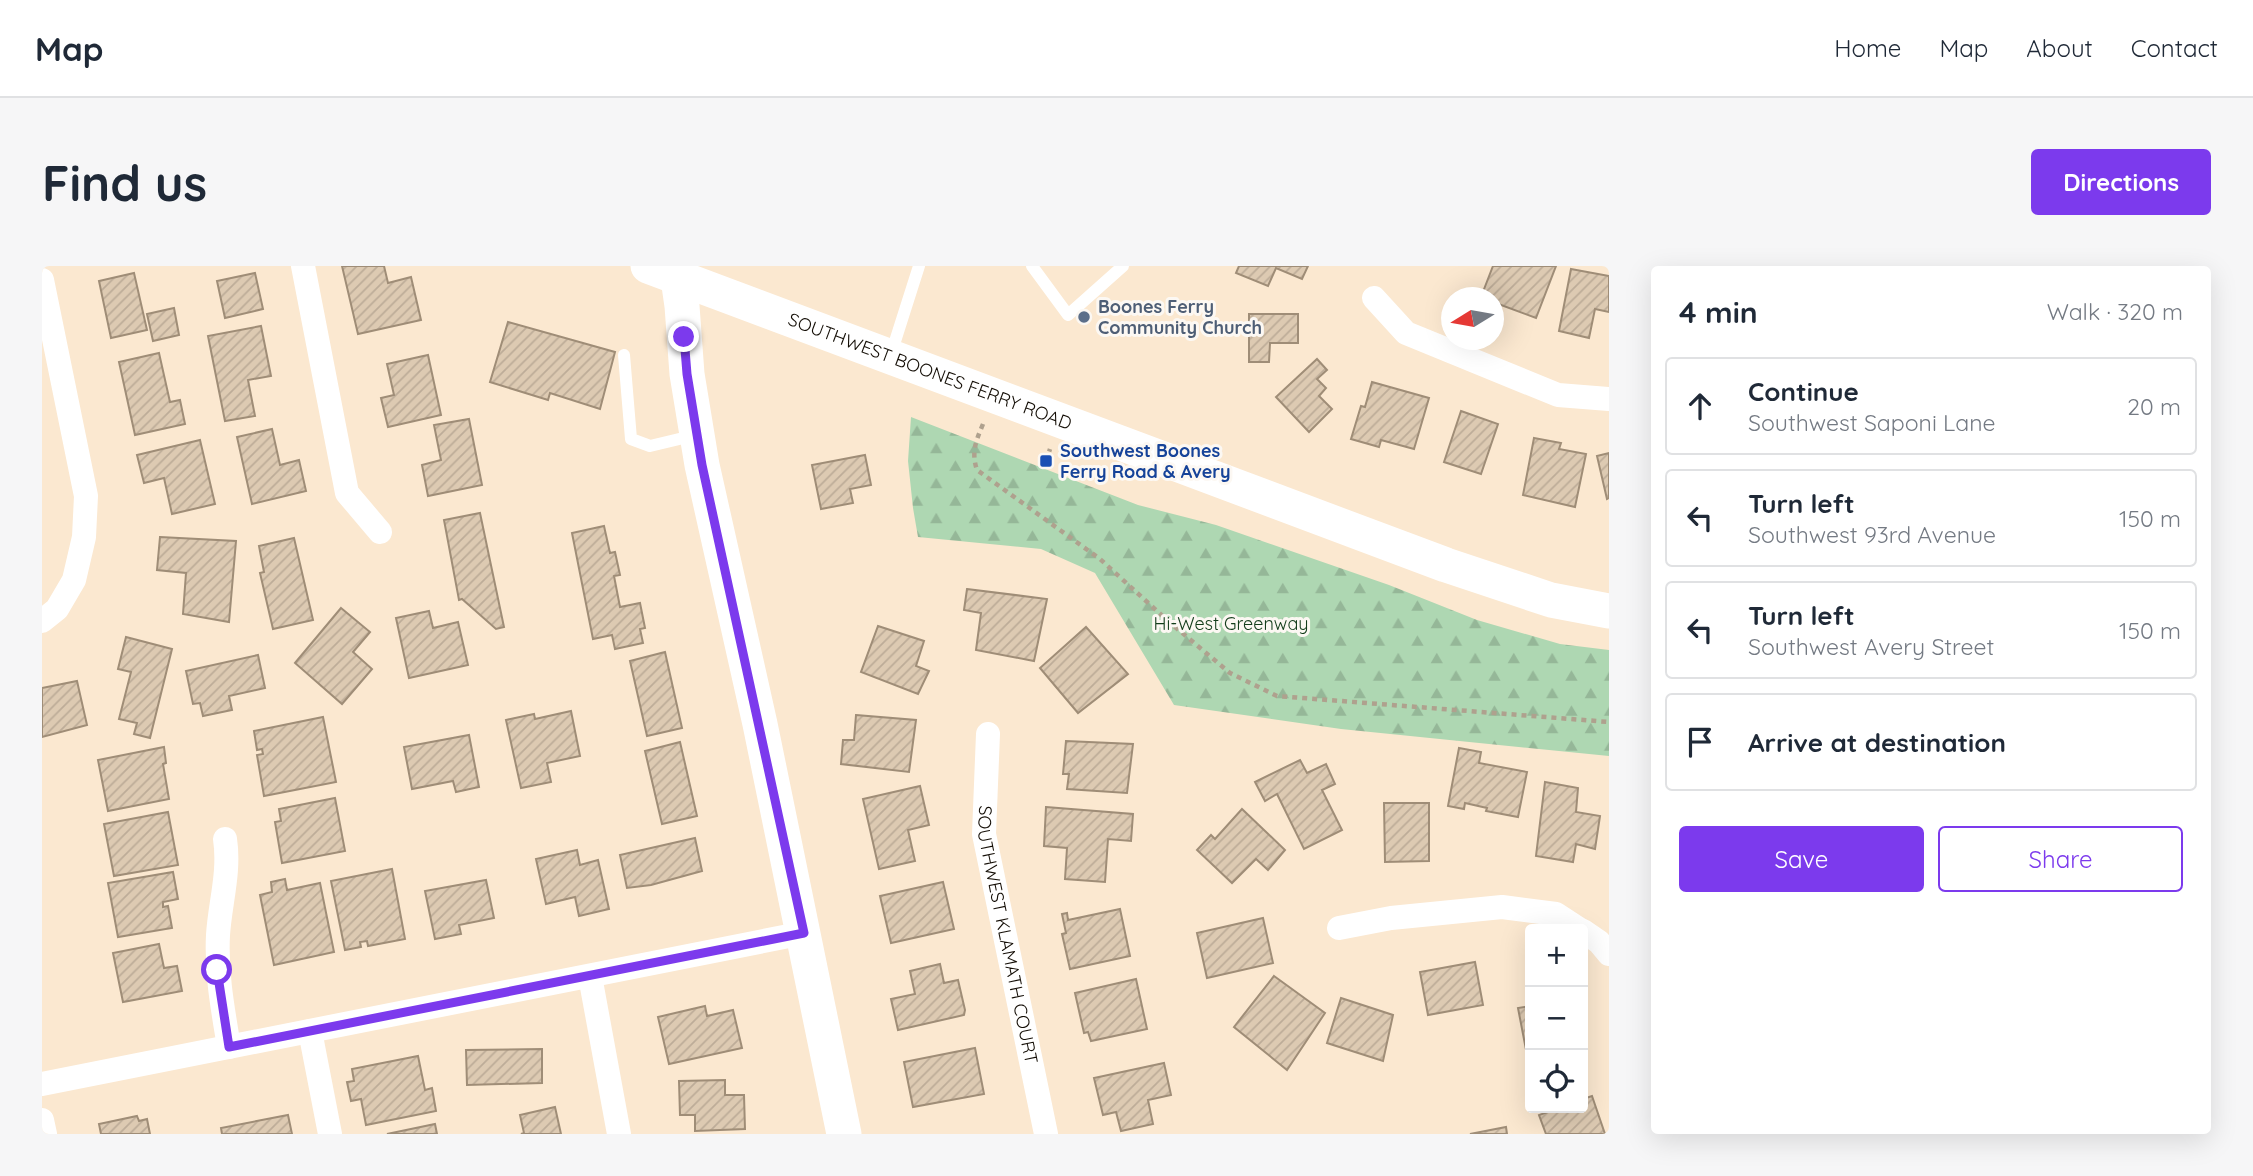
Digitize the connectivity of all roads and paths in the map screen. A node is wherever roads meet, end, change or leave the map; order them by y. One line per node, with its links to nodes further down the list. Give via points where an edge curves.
1 (303, 266): 13 (street, via 347,493)
2 (919, 266): 9 (lane)
3 (1032, 266): 4 (lane, via 1068,314)
4 (1123, 266)
5 (663, 272): 9 (main road, SOUTHWEST BOONES FERRY ROAD); 12 (main road, via 682,306)
6 (42, 280): 15 (street, via 86,496 85,537 74,580 57,608)
7 (1374, 298): 11 (street, via 1406,333 1558,395)
8 (624, 355): 12 (lane, via 631,439 650,446)
9 (890, 358): 10 (main road, SOUTHWEST BOONES FERRY ROAD)
10 (993, 397): 14 (main road, SOUTHWEST BOONES FERRY ROAD, via 1446,565 1551,600); 16 (path, via 974,446 977,470 1100,559 1230,673 1277,696)
11 (1609, 399)
12 (696, 435): 21 (main road)
13 (380, 532)
14 (1609, 611)
15 (42, 621)
16 (1609, 722)
17 (988, 734): 33 (street, SOUTHWEST KLAMATH COURT, via 984,834)
18 (225, 839): 26 (street, via 226,888 217,970)
19 (1572, 924): 20 (street, via 1556,914 1503,907 1391,918)
20 (1339, 929)
21 (804, 933): 24 (street); 32 (main road)
22 (1588, 935): 23 (street)
23 (1609, 954)
24 (590, 976): 25 (street); 31 (street)
25 (310, 1031): 26 (street); 30 (street)
26 (229, 1047): 27 (street)
27 (42, 1084)
28 (42, 1119): 29 (street)
29 (45, 1134)
30 (330, 1134)
31 (620, 1134)
32 (844, 1134)
33 (1046, 1134)

